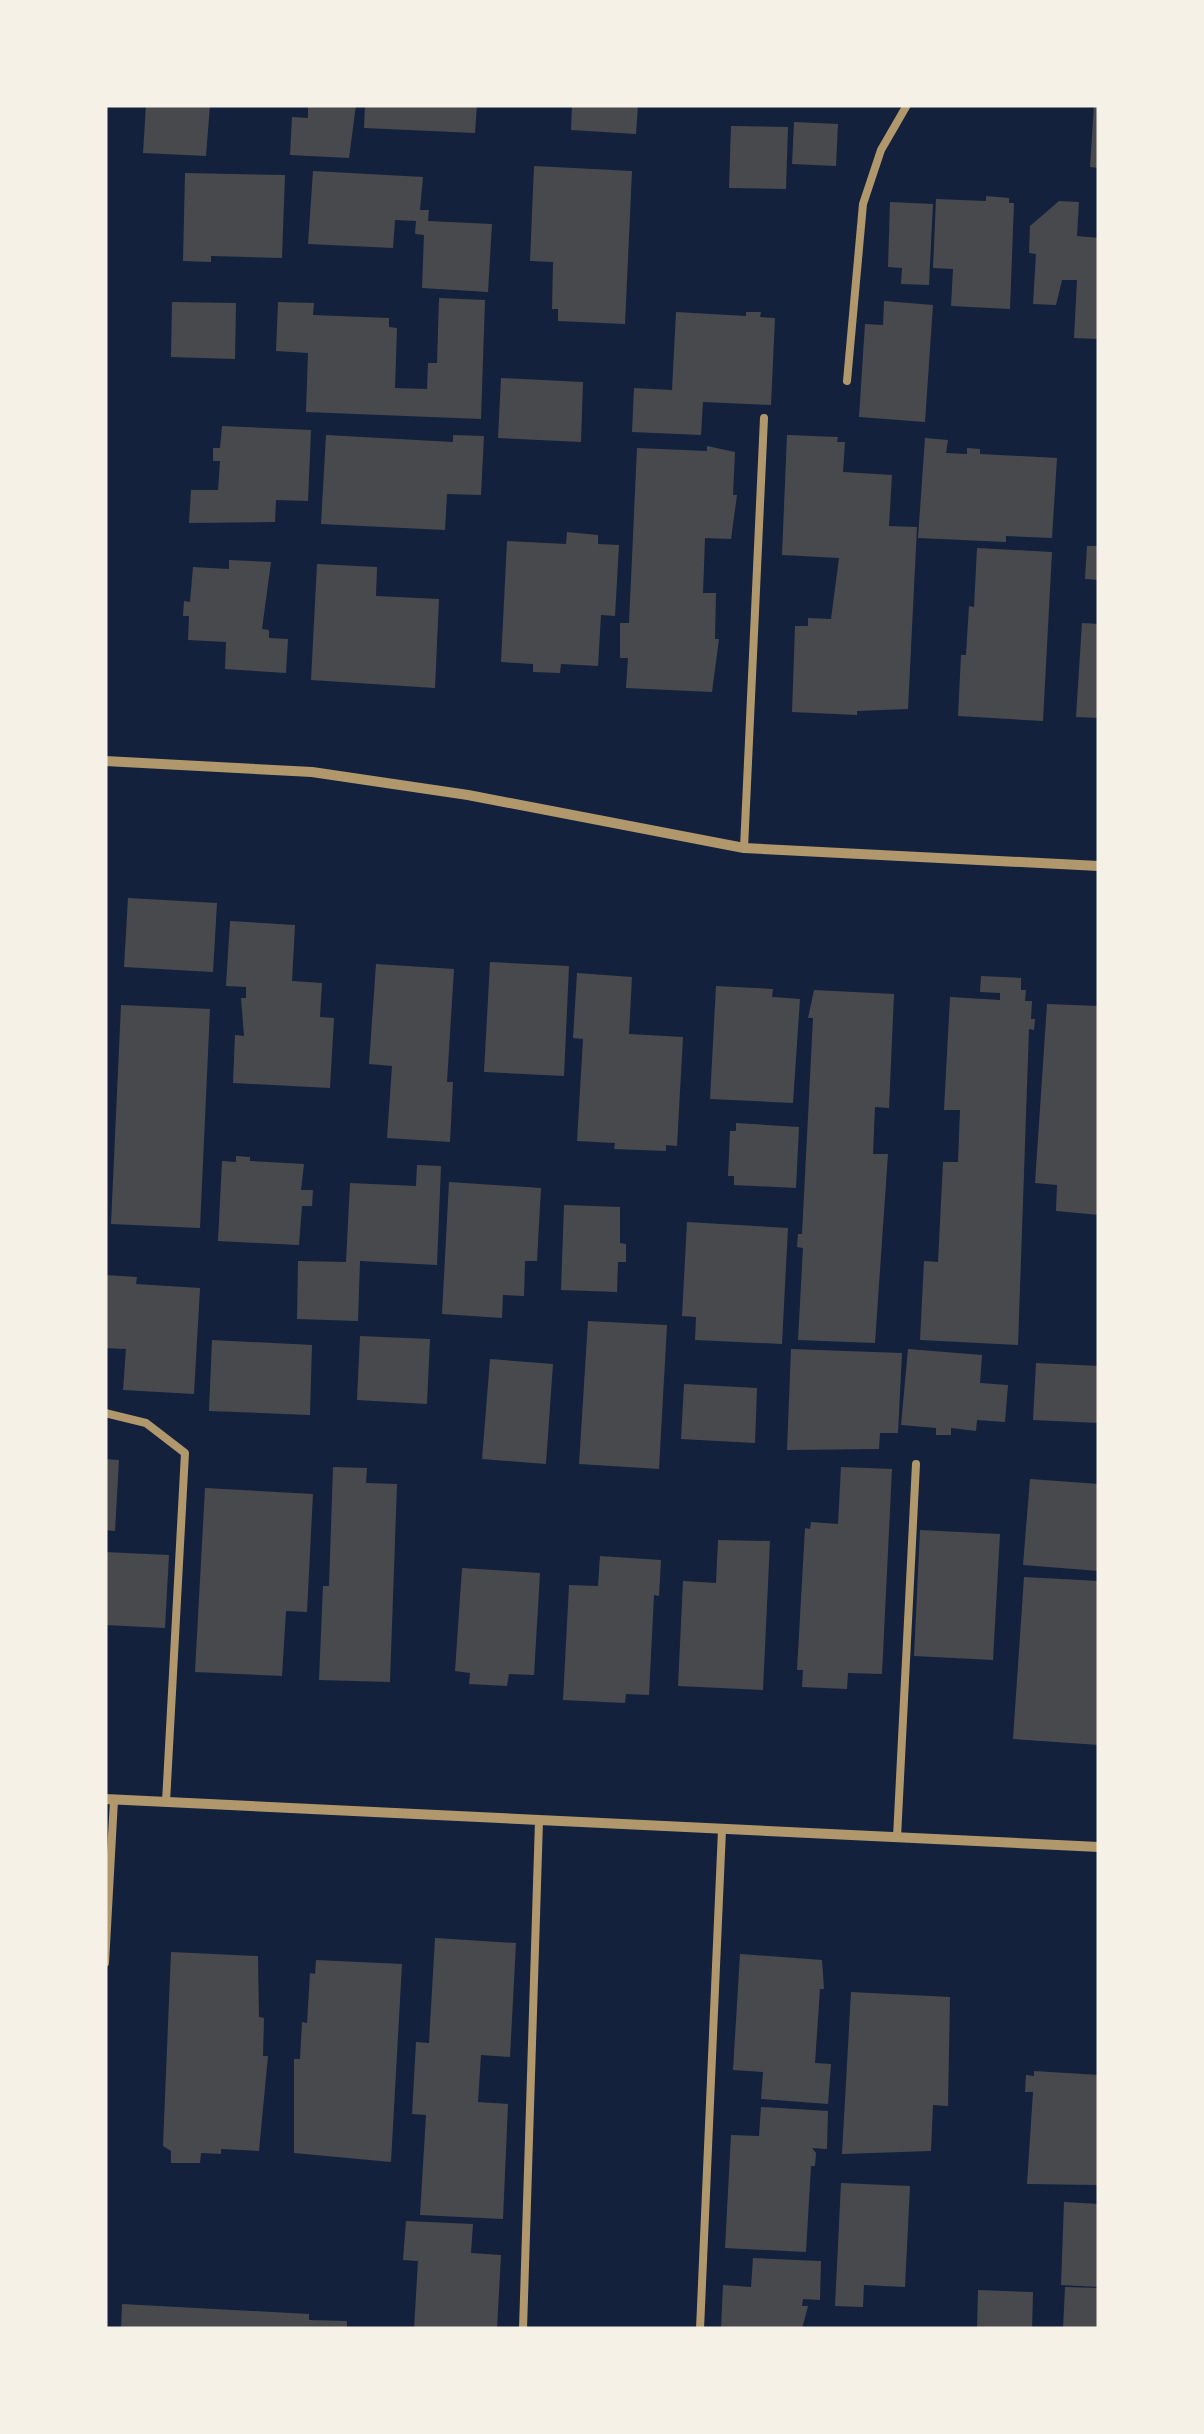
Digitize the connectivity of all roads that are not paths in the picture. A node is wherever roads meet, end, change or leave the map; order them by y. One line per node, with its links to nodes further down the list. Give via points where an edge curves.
1 (907, 105): 2 (lane, via 881,150 863,204)
2 (847, 381)
3 (764, 418): 5 (lane)
4 (105, 761): 5 (street, via 312,772)
5 (744, 848): 6 (street)
6 (1099, 866)
7 (105, 1412): 10 (lane, via 146,1423 185,1454)
8 (916, 1464): 13 (lane)
9 (109, 1800): 10 (street); 15 (lane)
10 (166, 1802): 11 (street)
11 (540, 1821): 12 (street); 16 (lane)
12 (722, 1830): 13 (street); 17 (lane)
13 (897, 1837): 14 (street)
14 (1099, 1847)
15 (105, 1963)
16 (523, 2329)
17 (700, 2329)

